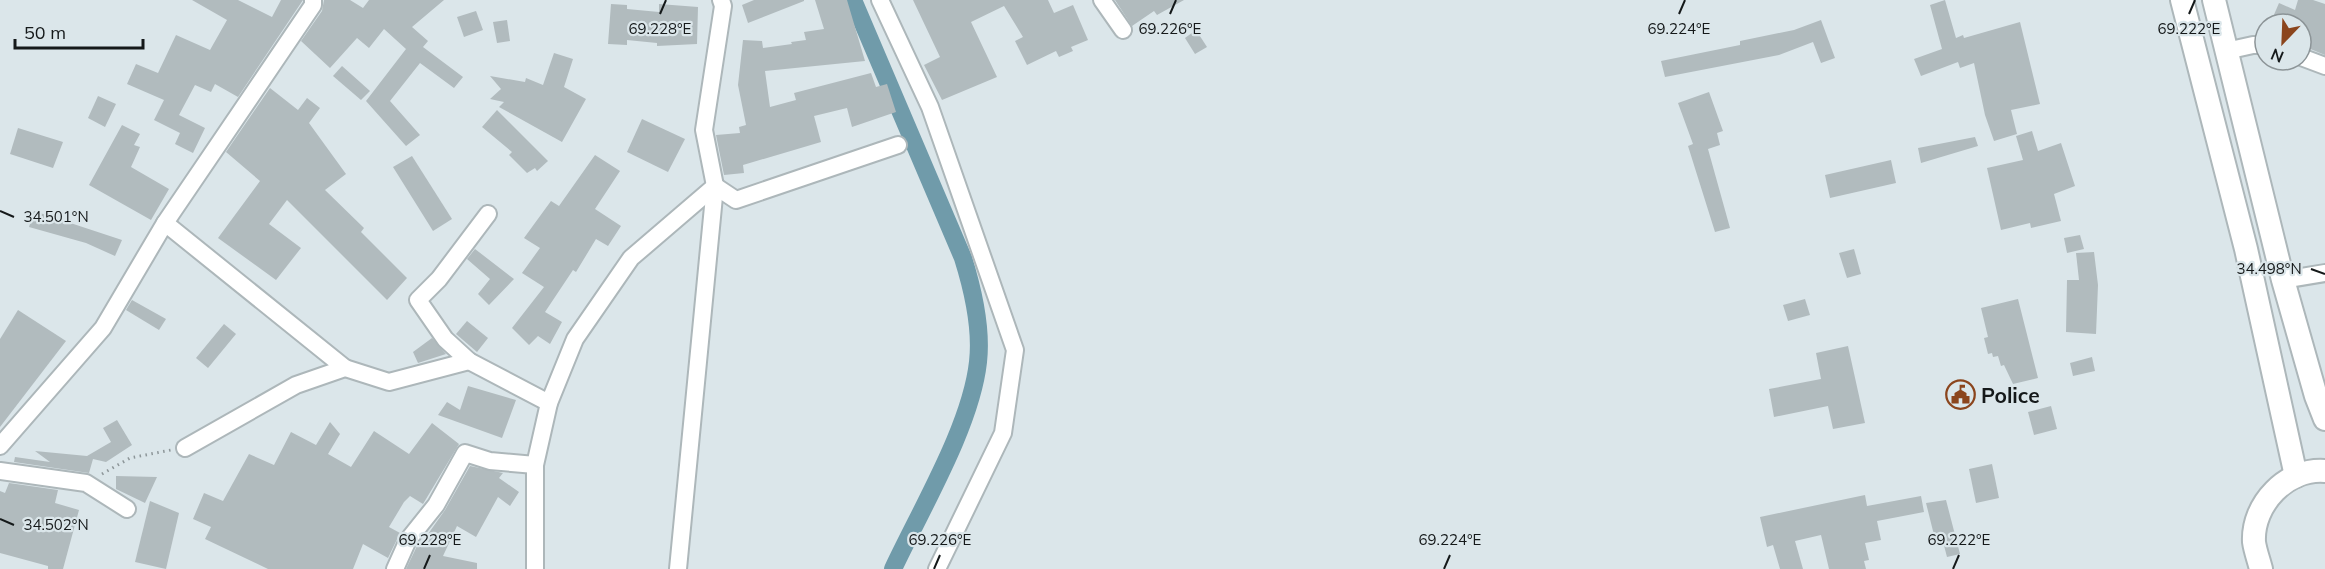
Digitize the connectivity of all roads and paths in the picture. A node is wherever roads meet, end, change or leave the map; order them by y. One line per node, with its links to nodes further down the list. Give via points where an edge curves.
1 (314, 0): 13 (street)
2 (721, 0): 11 (street, via 704,130)
3 (880, 0): 31 (street, via 930,107 1015,350 1003,432)
4 (1102, 0): 7 (street)
5 (2182, 0): 25 (main road, via 2246,249)
6 (2214, 0): 9 (main road)
7 (1123, 30)
8 (2253, 45): 9 (street)
9 (2226, 51): 15 (main road)
10 (898, 145): 11 (street, via 736,200)
11 (714, 186): 18 (street, via 631,258 575,339); 30 (street)
12 (488, 214): 16 (street, via 439,279 418,300 445,339)
13 (165, 223): 17 (street); 20 (street, via 103,328)
14 (2325, 273): 15 (street)
15 (2283, 280): 19 (main road)
16 (469, 361): 17 (street, via 389,382); 18 (street)
17 (345, 368): 21 (street, via 296,385)
18 (549, 403): 22 (street)
19 (2325, 419)
20 (0, 446)
21 (185, 448): 26 (path, via 130,458)
22 (535, 465): 28 (street, via 490,461 465,453 435,506 408,540); 29 (street)
23 (0, 471): 26 (street)
24 (2325, 471): 25 (main road)
25 (2295, 476): 32 (main road, via 2273,491 2258,514 2254,541)
26 (86, 483): 27 (street)
27 (127, 509)
28 (395, 569)
29 (535, 569)
30 (678, 569)
31 (937, 569)
32 (2259, 569)

